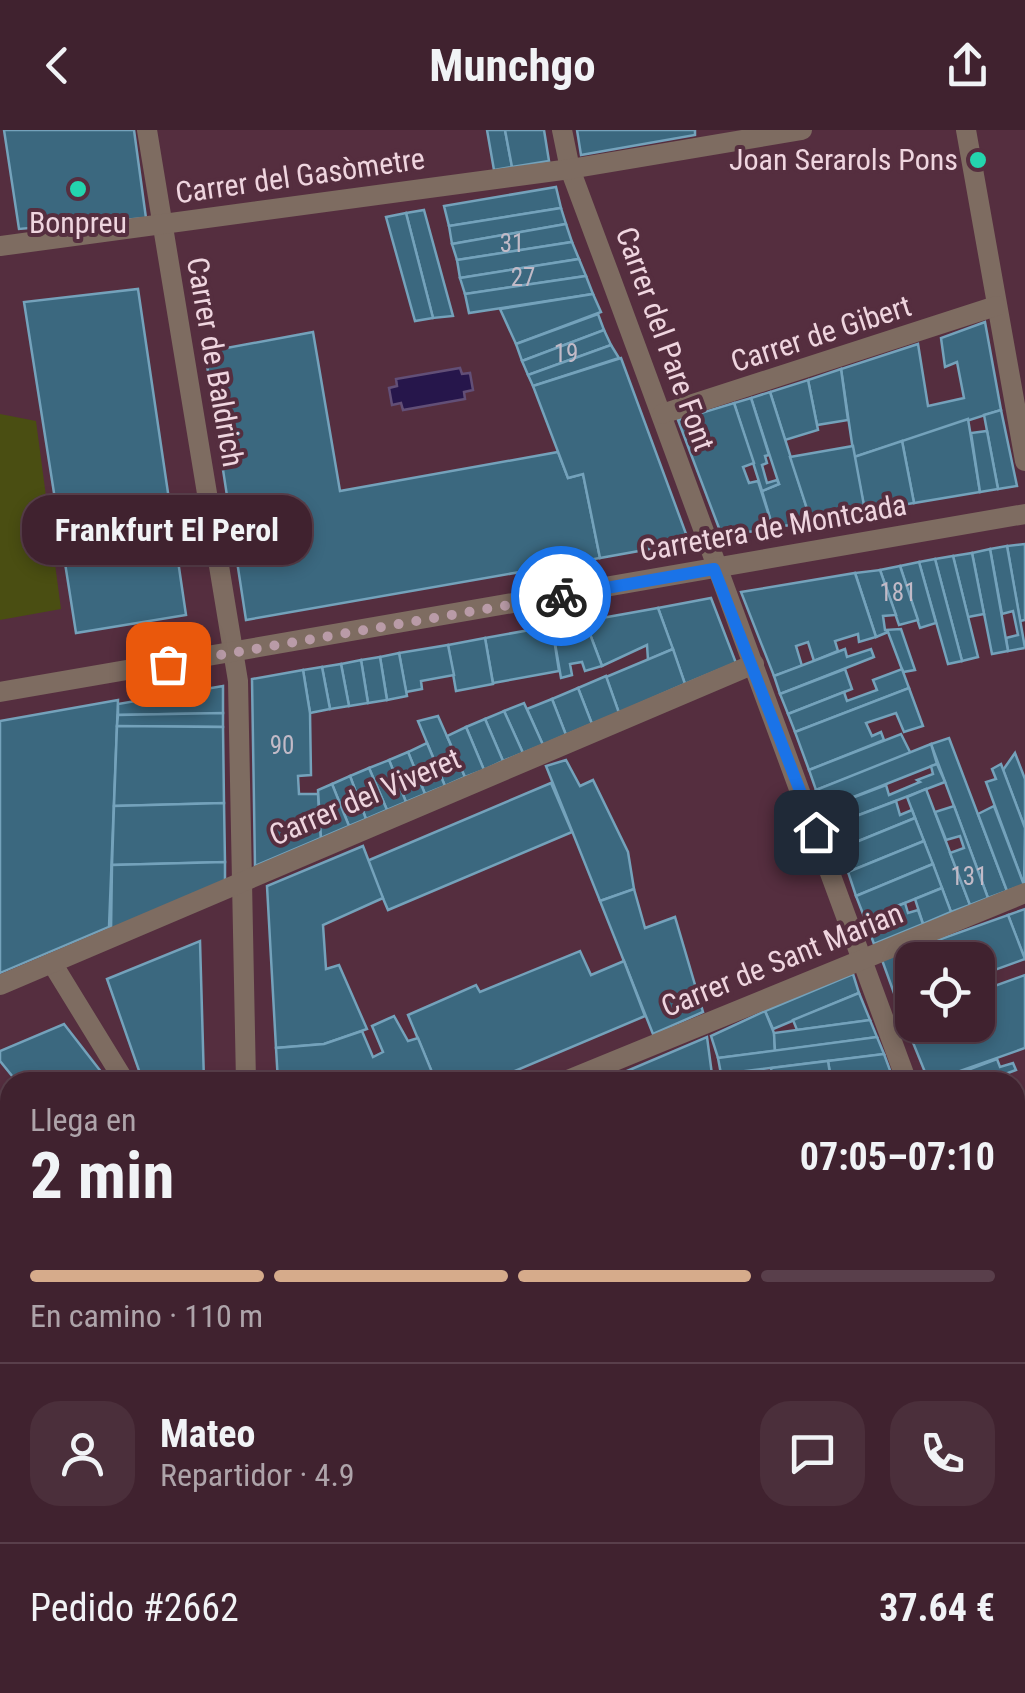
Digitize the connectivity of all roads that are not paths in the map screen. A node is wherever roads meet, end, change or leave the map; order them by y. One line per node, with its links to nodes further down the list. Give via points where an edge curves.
1 (147, 130): 6 (street, Carrer de Baldrich)
2 (562, 130): 5 (street, Carrer del Pare Font)
3 (802, 130): 5 (street, Carrer del Gasòmetre)
4 (966, 130): 8 (street)
5 (570, 169): 6 (street, Carrer del Gasòmetre); 9 (street, Carrer del Pare Font)
6 (162, 226): 7 (street, Carrer del Gasòmetre); 13 (street, Carrer de Baldrich)
7 (0, 246)
8 (996, 306): 9 (street, Carrer de Gibert); 10 (street)
9 (662, 414): 12 (street, Carrer del Pare Font)
10 (1025, 461)
11 (1025, 514): 12 (street, Carretera de Montcada)
12 (714, 569): 13 (street, Carretera de Montcada); 14 (street, Carrer del Pare Font)
13 (232, 653): 15 (street, Carretera de Montcada); 16 (street, Carrer de Baldrich)
14 (754, 664): 16 (street, Carrer del Viveret); 18 (street, Carrer del Pare Font)
15 (0, 692)
16 (242, 882): 19 (street, Carrer del Viveret); 22 (street, Carrer de Baldrich)
17 (1025, 893): 18 (street, Carrer de Sant Marian)
18 (861, 960): 23 (street, Carrer de Sant Marian); 24 (street, Carrer del Pare Font)
19 (52, 963): 20 (street, Carrer del Viveret); 21 (street)
20 (0, 985)
21 (118, 1072)
22 (246, 1072)
23 (587, 1072)
24 (903, 1072)

